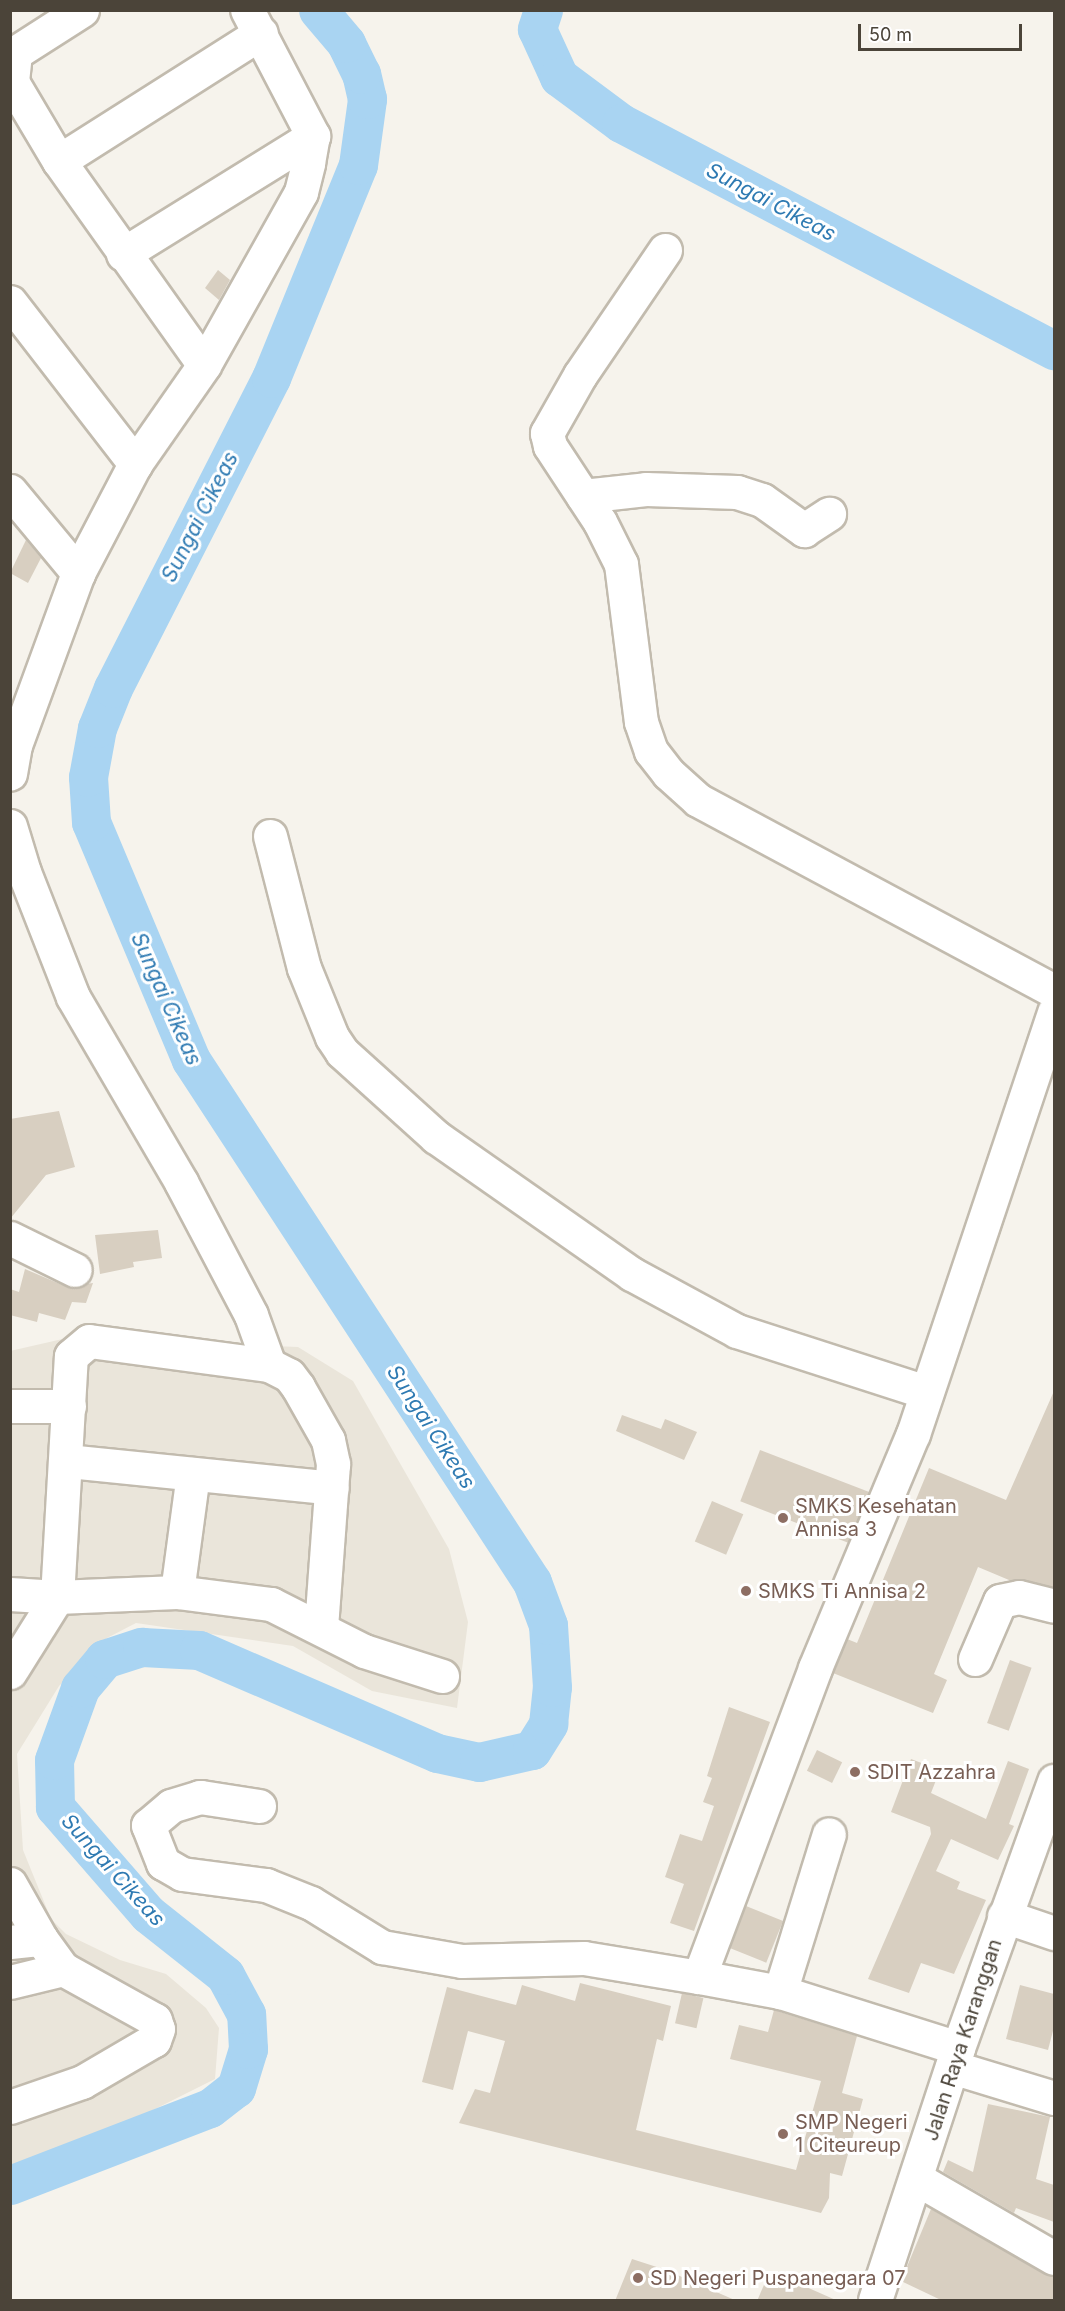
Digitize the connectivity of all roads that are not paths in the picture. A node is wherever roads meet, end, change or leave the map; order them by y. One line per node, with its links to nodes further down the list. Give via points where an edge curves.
1 (82, 10): 4 (street, via 15,53 11,66 12,82)
2 (254, 22): 3 (street); 4 (street)
3 (313, 136): 6 (street); 8 (street, via 301,192)
4 (59, 161): 6 (street)
5 (665, 250): 11 (street, via 548,425 550,446)
6 (123, 254): 8 (street)
7 (10, 302): 9 (street)
8 (204, 365): 9 (street)
9 (135, 464): 13 (street)
10 (10, 491): 13 (street)
11 (583, 496): 12 (street, via 646,489 737,492 762,500 804,530); 17 (street, via 621,564 641,722 651,750 668,773 698,800)
12 (829, 514)
13 (78, 573): 14 (street)
14 (12, 754)
15 (10, 826): 21 (street, via 73,997 192,1203 251,1315)
16 (270, 836): 22 (street, via 304,968 332,1037 342,1052 436,1137 633,1274 737,1331)
17 (1054, 990)
18 (1054, 1012): 22 (street)
19 (10, 1239): 20 (street)
20 (75, 1270)
21 (269, 1365): 24 (street, via 89,1341 71,1356); 27 (street, via 289,1375 328,1440)
22 (926, 1392): 44 (street, via 913,1434 815,1668)
23 (10, 1406): 24 (street)
24 (69, 1406): 25 (street)
25 (68, 1461): 26 (street); 30 (street)
26 (193, 1474): 27 (street); 28 (street)
27 (332, 1488): 32 (street)
28 (177, 1592): 30 (street); 32 (street, via 271,1604)
29 (10, 1594): 30 (street)
30 (57, 1597): 34 (street)
31 (1054, 1606): 33 (street, via 1019,1597 1000,1601)
32 (321, 1627): 35 (street, via 364,1651)
33 (975, 1659)
34 (10, 1672)
35 (442, 1676)
36 (1054, 1781): 40 (street, Jalan Raya Karanggan)
37 (259, 1806): 44 (street, via 200,1797 171,1806 148,1825 163,1863 182,1874 266,1885 311,1903 382,1947 462,1961 584,1958)
38 (829, 1834): 46 (street)
39 (10, 1884): 42 (street)
40 (1004, 1916): 41 (street); 47 (street, Jalan Raya Karanggan)
41 (1054, 1933)
42 (26, 1941): 43 (street)
43 (63, 1969): 45 (street); 49 (street, via 155,2020 156,2035 82,2082)
44 (699, 1977): 46 (street)
45 (10, 1982)
46 (780, 1992): 47 (street)
47 (955, 2057): 48 (street); 50 (street, Jalan Raya Karanggan)
48 (1054, 2098)
49 (10, 2107)
50 (917, 2179): 51 (street); 52 (street, Jalan Raya Karanggan)
51 (1054, 2258)
52 (882, 2297)

